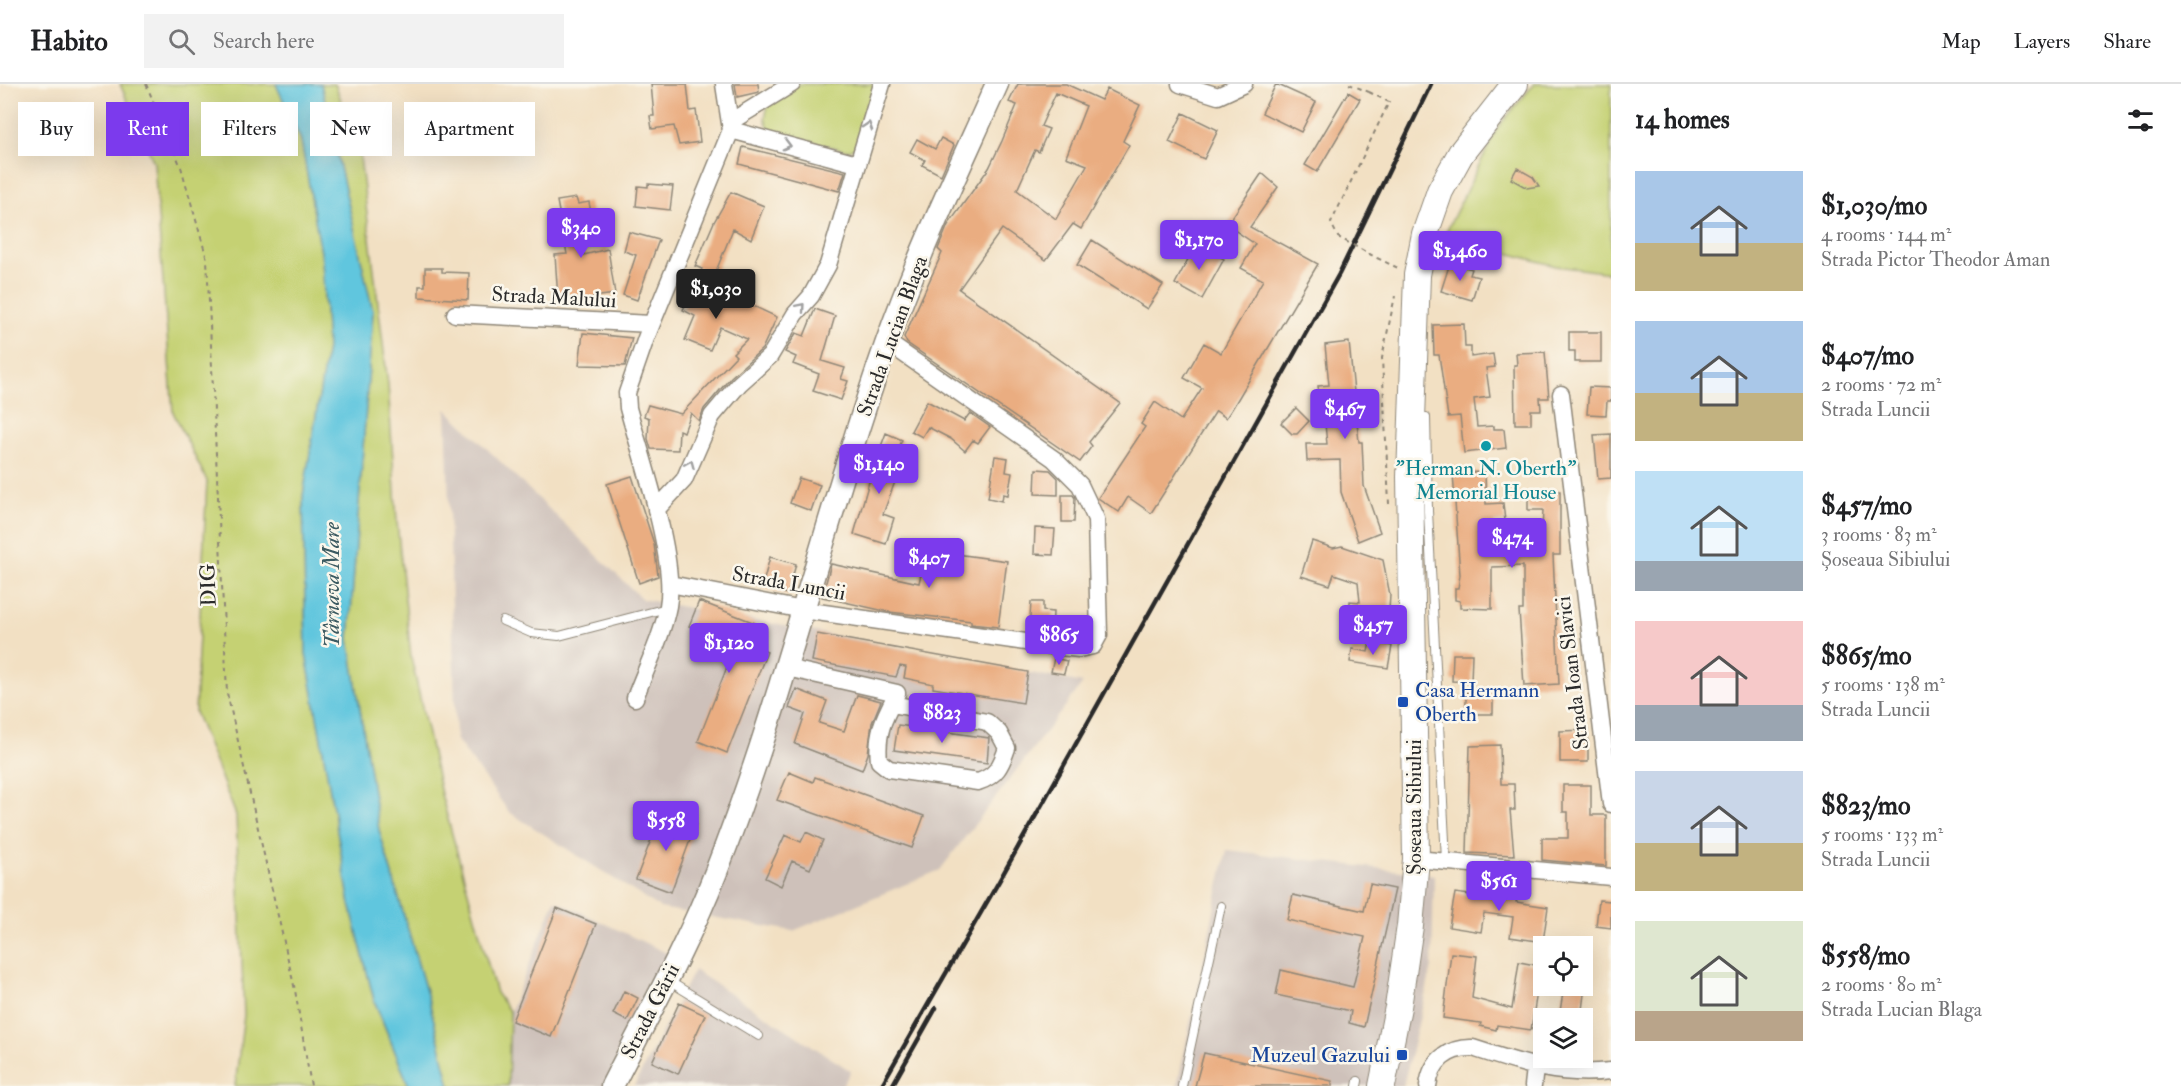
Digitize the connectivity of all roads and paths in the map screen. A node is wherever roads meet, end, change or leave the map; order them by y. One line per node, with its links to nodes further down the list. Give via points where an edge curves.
1 (146, 84): 40 (path, DIG, via 181,167 207,259 227,693 295,990)
2 (724, 84): 10 (street)
3 (792, 84): 10 (street)
4 (882, 84): 11 (street, one-way to 4)
5 (997, 84): 16 (street, Strada Lucian Blaga)
6 (1180, 84): 7 (street, via 1218,96)
7 (1244, 84)
8 (1348, 84): 12 (path, bridge, via 1389,102 1331,224 1338,237)
9 (1515, 84): 29 (main road, Șoseaua Sibiului, via 1461,153 1440,191 1425,234 1417,275 1410,477)
10 (731, 126): 11 (street, one-way to 11); 15 (street)
11 (857, 164): 20 (street, one-way to 11, via 684,480 705,426 720,405 770,356 795,314 811,296 828,265)
12 (1403, 271)
13 (1396, 293): 19 (path, via 1382,358)
14 (455, 314): 15 (street, Strada Malului)
15 (651, 324): 20 (street, via 627,393)
16 (887, 342): 23 (street, Strada Lucian Blaga); 23 (street, Strada Luncii, via 1054,459 1080,485 1096,519 1099,635 1094,645 1079,649)
17 (1561, 394): 28 (street, Strada Ioan Slavici)
18 (1426, 417): 30 (lane)
19 (1389, 504)
20 (656, 510): 21 (street)
21 (670, 584): 22 (street); 23 (street, Strada Luncii)
22 (668, 608): 24 (lane, via 559,636 531,633); 26 (street)
23 (803, 610): 25 (street, Strada Lucian Blaga)
24 (503, 621)
25 (787, 668): 27 (street, via 897,693); 33 (street, Strada Lucian Blaga, via 716,872)
26 (635, 698)
27 (892, 704): 27 (street, via 877,740 879,761 889,769 978,782 990,778 1001,766 1007,748 987,722)
28 (1611, 804)
29 (1416, 859): 30 (street); 39 (main road, Șoseaua Sibiului, via 1398,1007)
30 (1446, 860): 31 (street)
31 (1611, 877)
32 (1221, 906): 42 (lane)
33 (688, 936): 34 (street, Strada Gării)
34 (666, 979): 35 (lane); 41 (street, Strada Gării)
35 (759, 1036)
36 (1533, 1067): 43 (street, via 1464,1047 1441,1057)
37 (1535, 1068): 38 (street, via 1571,1074); 44 (street)
38 (1611, 1071)
39 (1366, 1084)
40 (311, 1086)
41 (612, 1086)
42 (1182, 1086)
43 (1428, 1086)
44 (1533, 1086)

